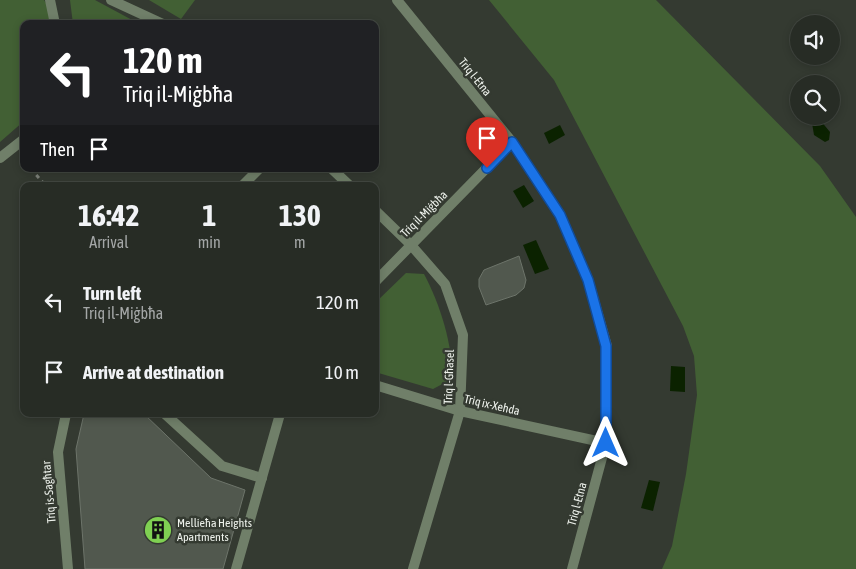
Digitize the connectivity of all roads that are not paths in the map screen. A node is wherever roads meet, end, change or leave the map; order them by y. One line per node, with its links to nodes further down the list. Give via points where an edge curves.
1 (50, 0): 4 (street)
2 (111, 0): 5 (street)
3 (397, 0): 7 (street, Triq l-Etna)
4 (54, 20)
5 (155, 20)
6 (20, 142): 8 (street)
7 (512, 142): 14 (street, Triq il-Miġbħa); 21 (street, Triq l-Etna, via 560,215 588,280 606,346)
8 (0, 158)
9 (256, 172): 11 (street)
10 (335, 172): 12 (street)
11 (246, 182)
12 (346, 182)
13 (379, 214): 14 (street, Triq l-Għasel)
14 (411, 244): 15 (street, Triq il-Miġbħa); 17 (street, Triq l-Għasel, via 445,284 463,335)
15 (379, 278)
16 (379, 386): 17 (street, Triq ix-Xehda)
17 (460, 411): 21 (street, Triq ix-Xehda); 25 (street, Triq l-Għasel)
18 (65, 417): 23 (street, Triq is-Sagħtar, via 58,452)
19 (168, 417): 22 (street, via 222,466)
20 (279, 417): 22 (street)
21 (606, 443): 26 (street, Triq l-Etna)
22 (262, 478): 24 (street)
23 (68, 569)
24 (236, 569)
25 (413, 569)
26 (572, 569)

